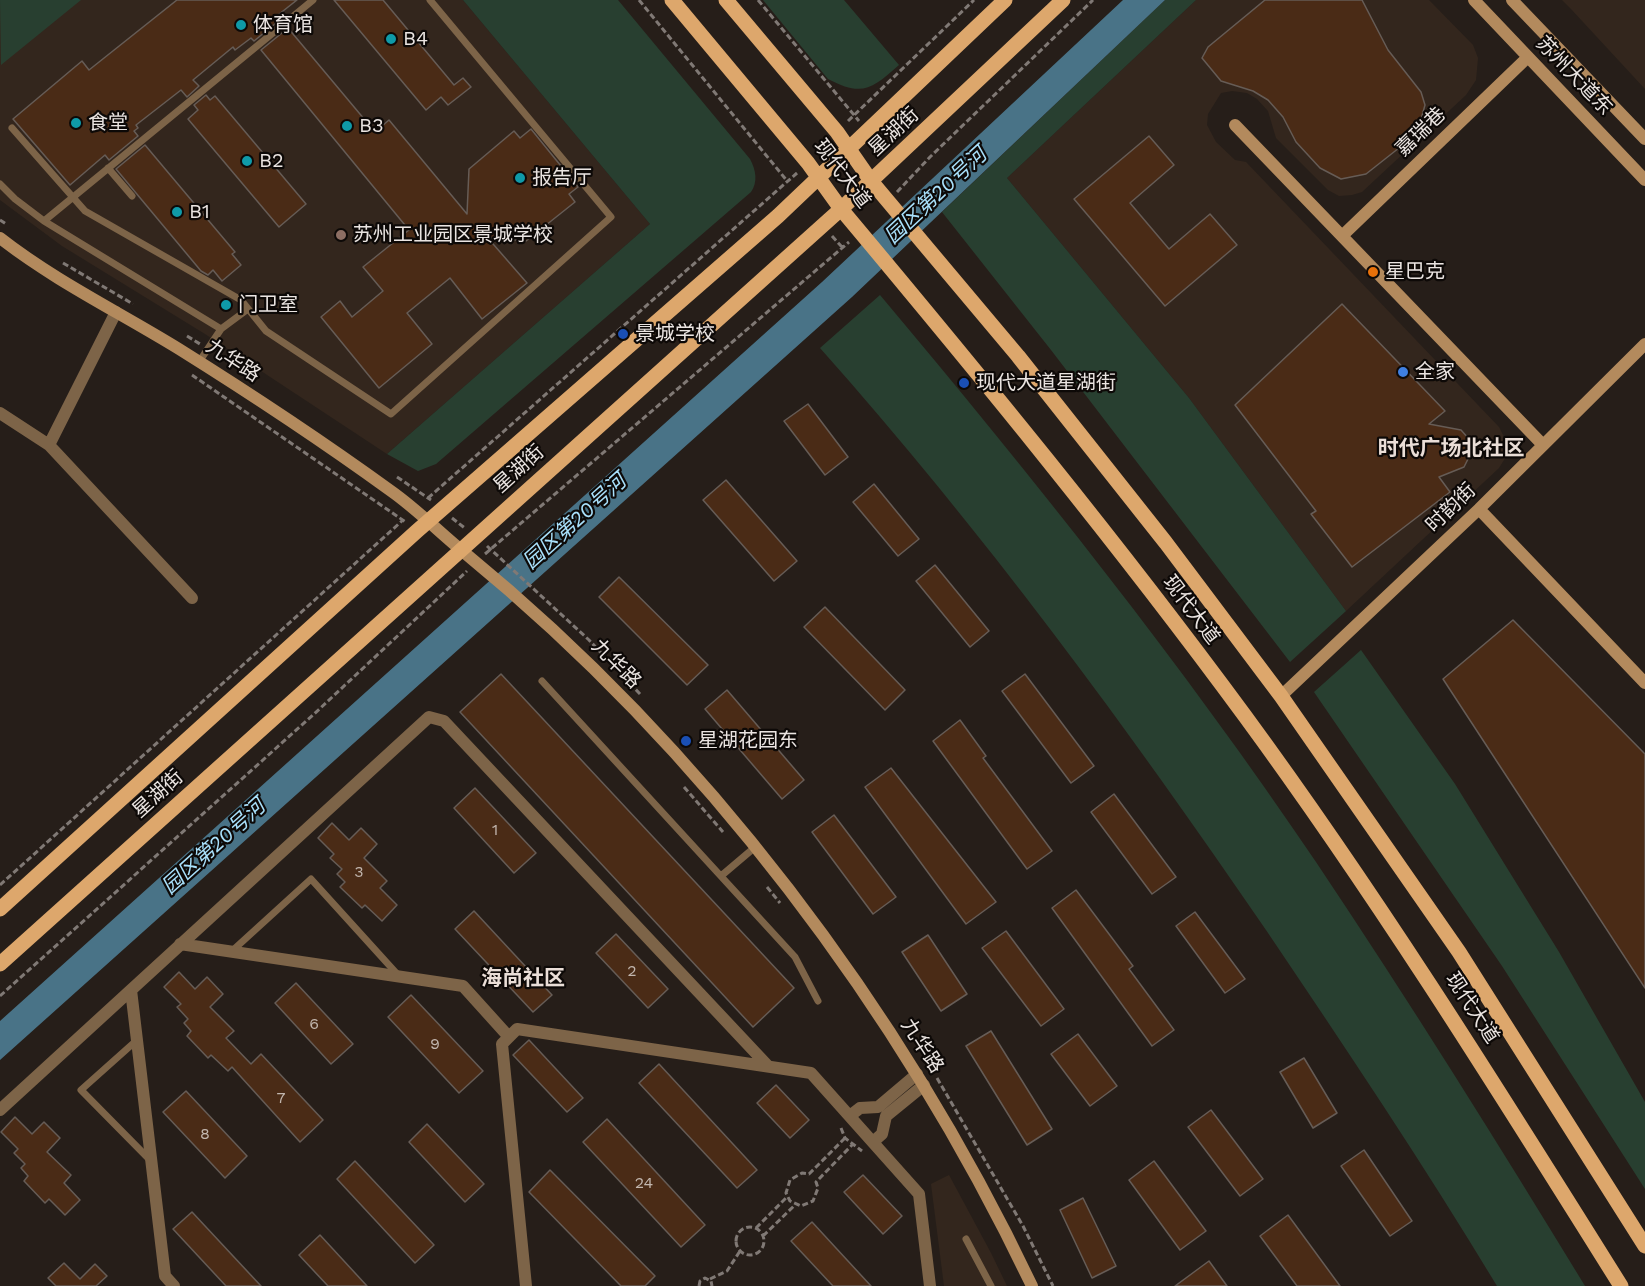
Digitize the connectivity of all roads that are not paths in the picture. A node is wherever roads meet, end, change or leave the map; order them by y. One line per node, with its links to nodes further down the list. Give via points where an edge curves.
1 (313, 0): 14 (lane)
2 (430, 0): 25 (lane, via 611,217 391,414 266,331)
3 (672, 0): 15 (main road, 现代大道)
4 (726, 0): 13 (main road, 现代大道)
5 (1005, 0): 13 (main road, 星湖街)
6 (1063, 0): 17 (main road, 星湖街)
7 (1474, 0): 9 (street, 苏州大道东)
8 (1512, 0): 12 (street, 苏州大道东)
9 (1528, 57): 16 (street, 苏州大道东); 23 (street, 嘉瑞巷)
10 (1235, 125): 23 (street)
11 (12, 128): 20 (lane)
12 (1645, 139)
13 (849, 149): 15 (main road, 星湖街); 17 (main road, 现代大道)
14 (108, 168): 19 (lane); 20 (lane)
15 (819, 178): 21 (main road, 现代大道); 34 (main road, 星湖街)
16 (1645, 180)
17 (871, 181): 21 (main road, 星湖街); 39 (main road, 现代大道, via 1018,356)
18 (0, 184): 22 (lane)
19 (132, 196)
20 (71, 198): 22 (lane); 25 (lane, via 85,211 241,300)
21 (841, 209): 35 (main road, 星湖街); 64 (main road, 现代大道, via 1105,532 1260,736 1419,966)
22 (44, 221): 27 (lane)
23 (1342, 236): 31 (street)
24 (0, 238): 26 (street, 九华路)
25 (248, 309): 27 (lane)
26 (116, 312): 29 (street, 九华路); 32 (street)
27 (220, 329): 29 (lane)
28 (1645, 344): 31 (street, 时韵街)
29 (199, 362): 34 (street, 九华路, via 381,484 414,510)
30 (0, 413): 32 (street)
31 (1542, 444): 33 (street, 时韵街)
32 (49, 445): 36 (street)
33 (1479, 509): 38 (street); 39 (street, 时韵街)
34 (423, 526): 35 (street, 九华路); 42 (main road, 星湖街)
35 (456, 553): 40 (street, 九华路, via 518,597 578,652 696,778); 45 (main road, 星湖街)
36 (192, 598)
37 (542, 681): 41 (lane)
38 (1645, 683)
39 (1281, 696): 58 (main road, 现代大道, via 1459,952)
40 (754, 848): 41 (lane); 52 (street, 九华路, via 869,1001)
41 (721, 876): 48 (lane, via 795,957)
42 (0, 909)
43 (180, 944): 44 (street); 47 (street); 51 (street, via 422,721 437,717)
44 (232, 951): 46 (street); 46 (lane, via 311,879)
45 (0, 964)
46 (399, 976): 49 (street, via 463,986)
47 (131, 990): 50 (street); 53 (street)
48 (818, 1001)
49 (509, 1037): 51 (street, via 518,1029); 60 (street, via 502,1044)
50 (137, 1040): 56 (street); 56 (lane, via 81,1090)
51 (768, 1066): 54 (street, via 811,1073)
52 (921, 1079): 54 (street, via 878,1107 860,1108); 55 (street, via 886,1116 882,1134); 63 (street, 九华路, via 974,1170)
53 (0, 1110)
54 (851, 1115): 55 (street)
55 (874, 1141): 61 (street, via 919,1194)
56 (152, 1161): 59 (street, via 165,1276)
57 (966, 1239): 62 (lane)
58 (1645, 1246)
59 (174, 1286)
60 (526, 1286)
61 (930, 1286)
62 (991, 1286)
63 (1032, 1286)
64 (1621, 1286)

